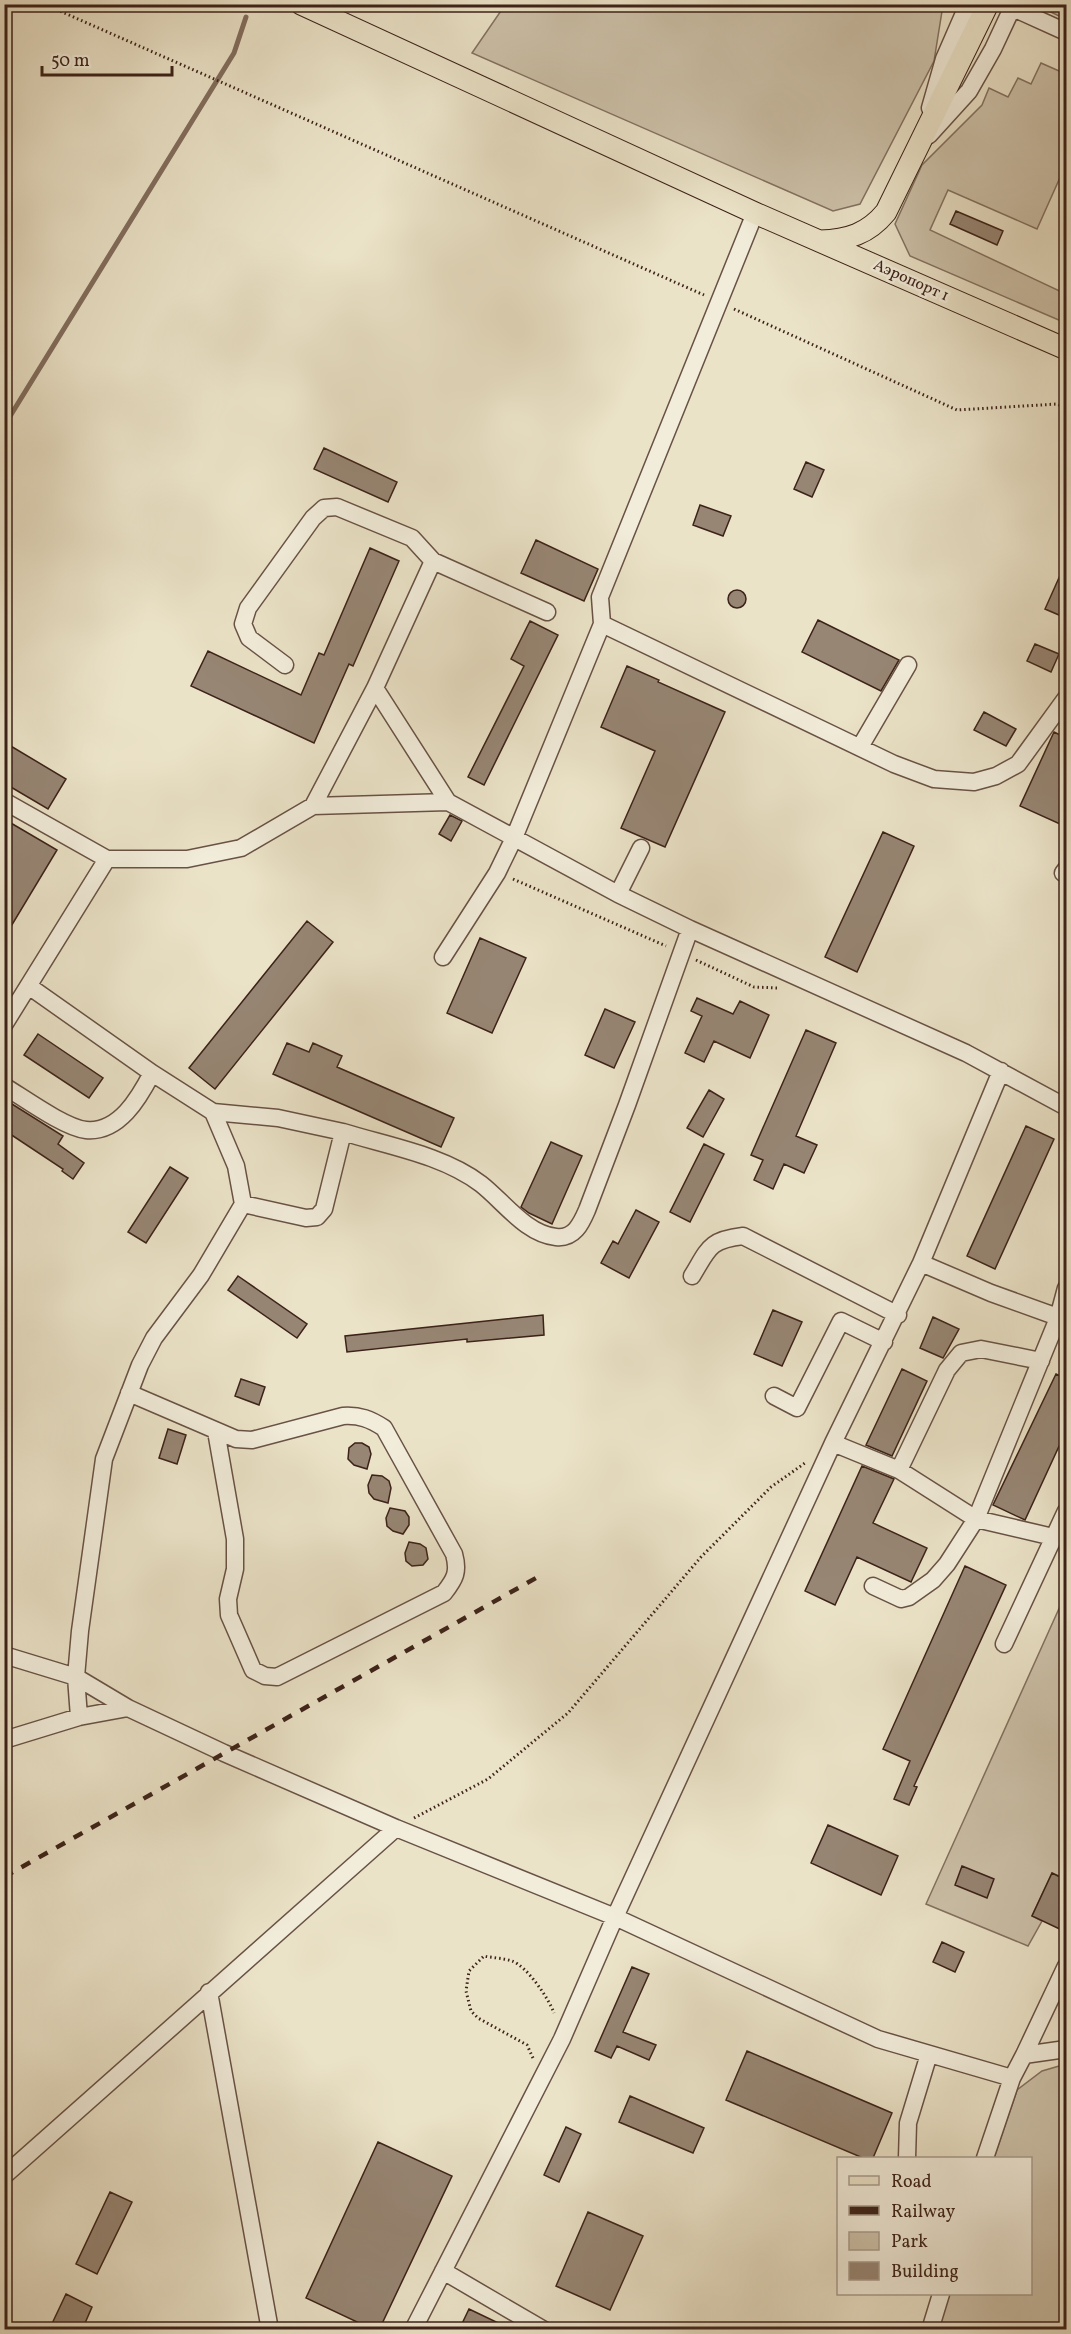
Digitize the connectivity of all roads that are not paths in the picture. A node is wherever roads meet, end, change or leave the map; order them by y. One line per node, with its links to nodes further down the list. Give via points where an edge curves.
1 (301, 4): 7 (main road, Аэропорт 1)
2 (968, 4): 6 (lane, via 944,59)
3 (988, 4): 6 (main road)
4 (1013, 6): 5 (lane); 6 (lane, via 969,91)
5 (1066, 32)
6 (920, 144): 8 (main road, via 881,219 858,235)
7 (755, 213): 8 (main road, Аэропорт 1); 12 (lane, via 600,597)
8 (820, 241): 9 (main road, Аэропорт 1)
9 (1066, 349)
10 (433, 561): 11 (lane); 13 (lane, via 412,538 337,507 324,508 248,608 243,624 249,638); 15 (lane)
11 (547, 612)
12 (602, 624): 17 (lane); 21 (lane)
13 (285, 665)
14 (908, 665): 17 (lane)
15 (375, 688): 19 (lane); 20 (lane)
16 (1066, 698): 17 (lane, via 1018,764 974,782 934,779)
17 (860, 747)
18 (4, 801): 23 (lane)
19 (448, 802): 20 (lane); 21 (lane)
20 (313, 806): 23 (lane, via 241,848 187,859)
21 (514, 838): 24 (lane); 26 (lane, via 497,873)
22 (641, 848): 24 (lane)
23 (106, 859): 27 (lane)
24 (618, 894): 25 (lane)
25 (690, 929): 29 (lane); 34 (lane, via 588,1210 571,1235 544,1235 480,1183 435,1160)
26 (443, 957)
27 (30, 987): 28 (lane); 30 (lane)
28 (4, 1025)
29 (1001, 1071): 32 (lane); 36 (lane)
30 (152, 1073): 31 (lane, via 138,1100 118,1119 103,1128 86,1130); 33 (lane)
31 (4, 1086)
32 (1066, 1107)
33 (213, 1112): 34 (lane, via 278,1118); 35 (lane, via 236,1166)
34 (343, 1132): 35 (lane, via 324,1209 317,1217)
35 (243, 1204): 43 (lane, via 201,1275 154,1338)
36 (921, 1263): 39 (lane); 40 (lane)
37 (692, 1276): 39 (lane, via 708,1249 722,1238 743,1236)
38 (1066, 1288): 40 (lane)
39 (898, 1314): 41 (lane)
40 (1062, 1319): 42 (lane)
41 (884, 1342): 44 (lane, via 841,1321 797,1408); 46 (lane)
42 (1041, 1361): 47 (lane, via 981,1349 961,1353 947,1370); 49 (lane)
43 (129, 1393): 45 (lane); 54 (lane, via 104,1459)
44 (774, 1396)
45 (216, 1431): 45 (lane, via 236,1440 252,1440 343,1416 369,1418 384,1428 454,1554 458,1568 454,1581 444,1593 277,1677 253,1670 229,1615 235,1539)
46 (833, 1443): 47 (lane); 59 (lane)
47 (899, 1470): 49 (lane)
48 (1066, 1511): 50 (lane)
49 (976, 1519): 50 (lane); 51 (lane, via 947,1564 909,1597 901,1599)
50 (1053, 1537): 52 (lane)
51 (873, 1586)
52 (1004, 1644)
53 (4, 1656): 54 (lane)
54 (76, 1677): 55 (lane); 56 (lane)
55 (128, 1708): 56 (lane); 58 (lane)
56 (79, 1718): 57 (lane)
57 (4, 1740)
58 (396, 1828): 59 (lane); 61 (lane)
59 (615, 1917): 63 (lane, via 878,2039); 69 (lane, via 562,2039)
60 (1066, 1966): 64 (lane)
61 (209, 1992): 68 (lane); 71 (lane)
62 (1066, 2049): 64 (lane)
63 (929, 2054): 65 (lane); 66 (lane, via 908,2122)
64 (1024, 2055): 65 (lane)
65 (1012, 2078): 67 (lane)
66 (907, 2157)
67 (985, 2157)
68 (4, 2176)
69 (443, 2271): 72 (lane); 73 (lane)
70 (941, 2295): 74 (lane)
71 (270, 2330)
72 (413, 2330)
73 (544, 2330)
74 (930, 2330)

